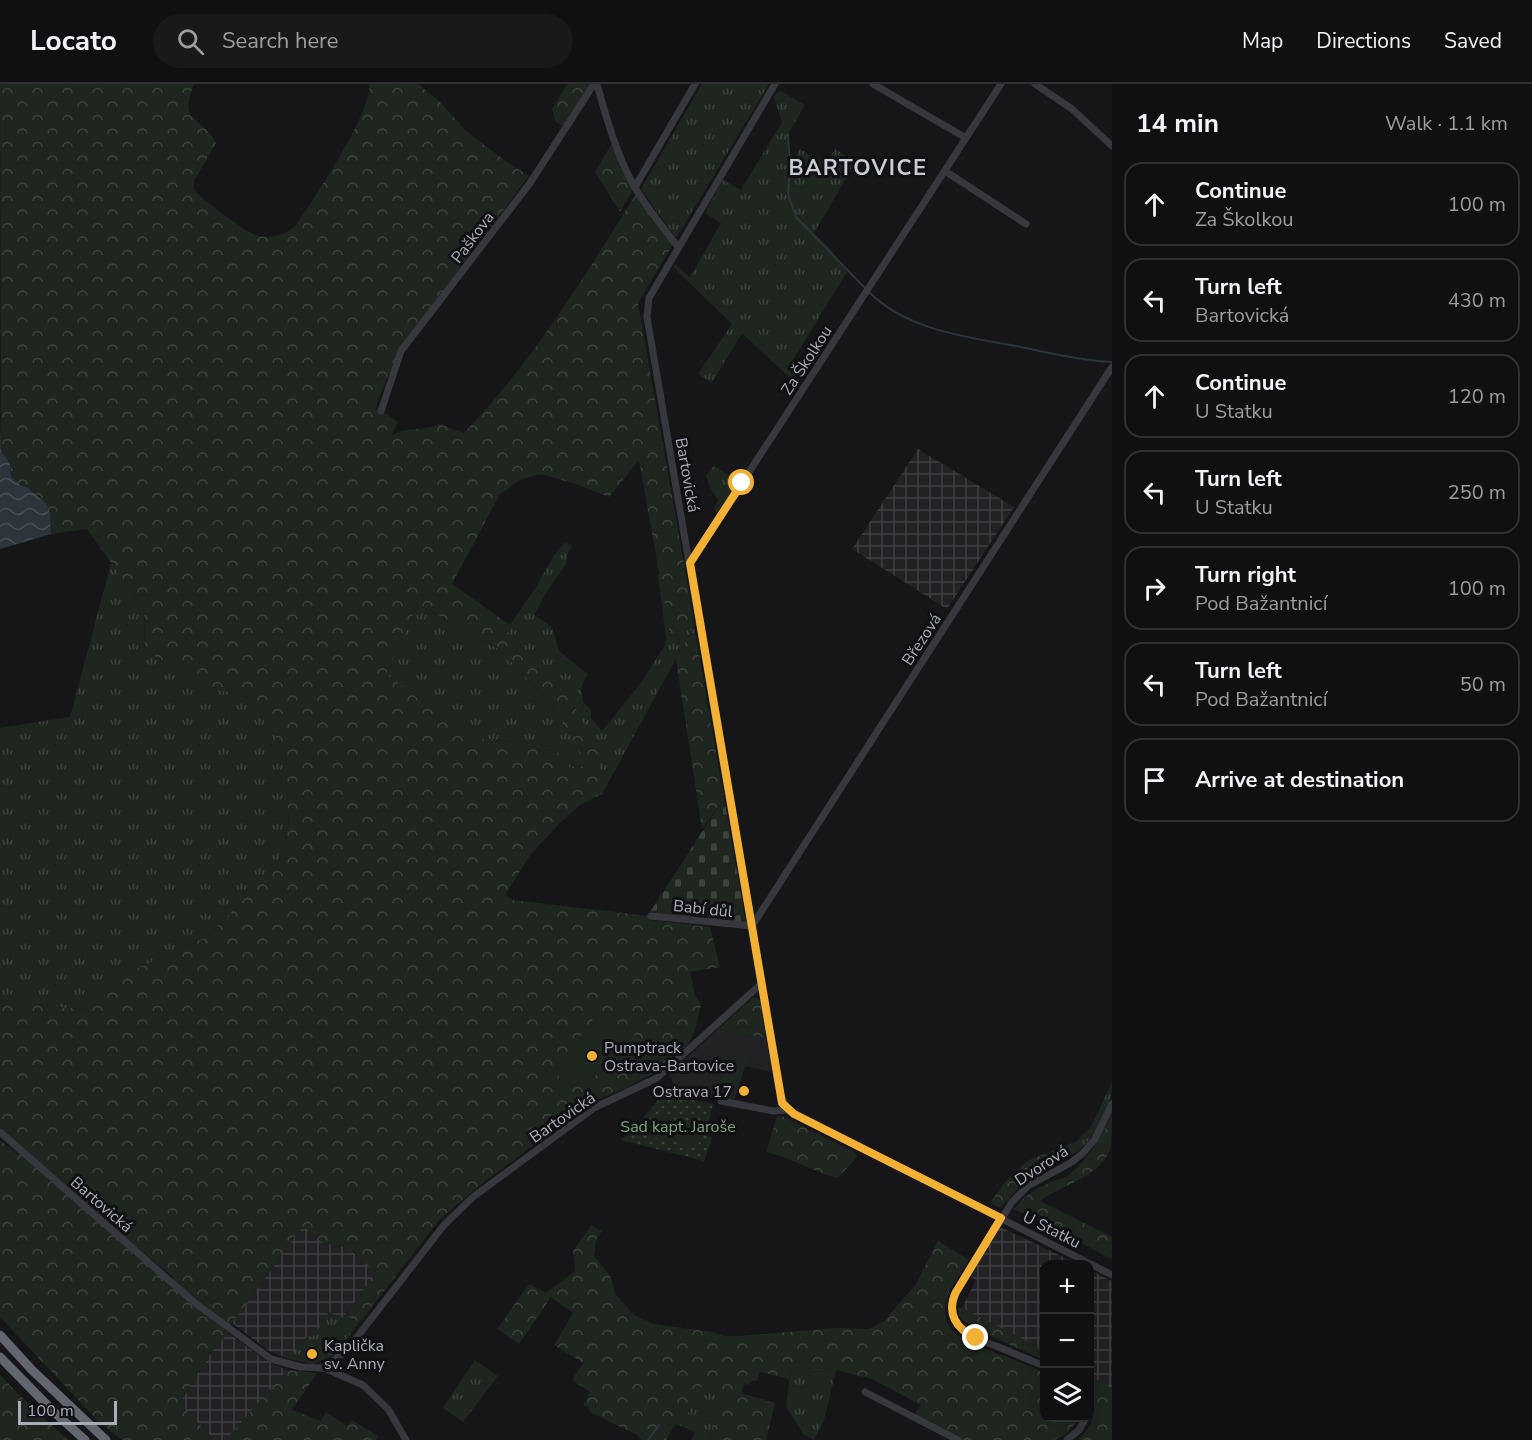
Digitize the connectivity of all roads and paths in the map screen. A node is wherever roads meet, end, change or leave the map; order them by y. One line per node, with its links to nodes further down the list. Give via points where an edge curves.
1 (596, 84): 10 (street, Paškova, via 610,134); 14 (street, Paškova, via 530,183 401,351)
2 (695, 84): 10 (street)
3 (775, 84): 12 (street, Bartovická)
4 (873, 84): 7 (street)
5 (1001, 84): 7 (street, Za Školkou)
6 (1035, 84): 8 (street, via 1072,109)
7 (966, 138): 9 (street, Za Školkou)
8 (1112, 146)
9 (945, 171): 11 (street); 15 (street, Za Školkou)
10 (635, 187): 12 (street, Paškova)
11 (1026, 224)
12 (678, 247): 15 (street, Bartovická, via 649,298 647,317)
13 (1112, 368): 17 (street, Březová)
14 (381, 411)
15 (690, 563): 17 (street, Bartovická)
16 (651, 916): 17 (street, Babí důl)
17 (752, 926): 18 (street, Bartovická)
18 (761, 984): 21 (street, via 781,1096); 28 (street, Bartovická, via 657,1078 594,1108 473,1197 444,1225 347,1350)
19 (721, 1101): 21 (street, U Statku, via 772,1111)
20 (1112, 1104): 23 (street, Dvorová, via 1088,1149 1021,1192)
21 (788, 1110): 23 (street, U Statku)
22 (0, 1132): 28 (street, Bartovická, via 205,1310 271,1359)
23 (1001, 1218): 24 (street, U Statku); 27 (street, Dvorová, via 956,1292 953,1318 970,1335)
24 (1112, 1275)
25 (0, 1335): 32 (highway)
26 (0, 1357): 31 (highway)
27 (1040, 1364)
28 (324, 1368): 33 (street, via 363,1385 388,1409)
29 (865, 1392): 34 (street)
30 (1084, 1422): 35 (street)
31 (85, 1440)
32 (106, 1440)
33 (406, 1440)
34 (958, 1440)
35 (1067, 1440)

